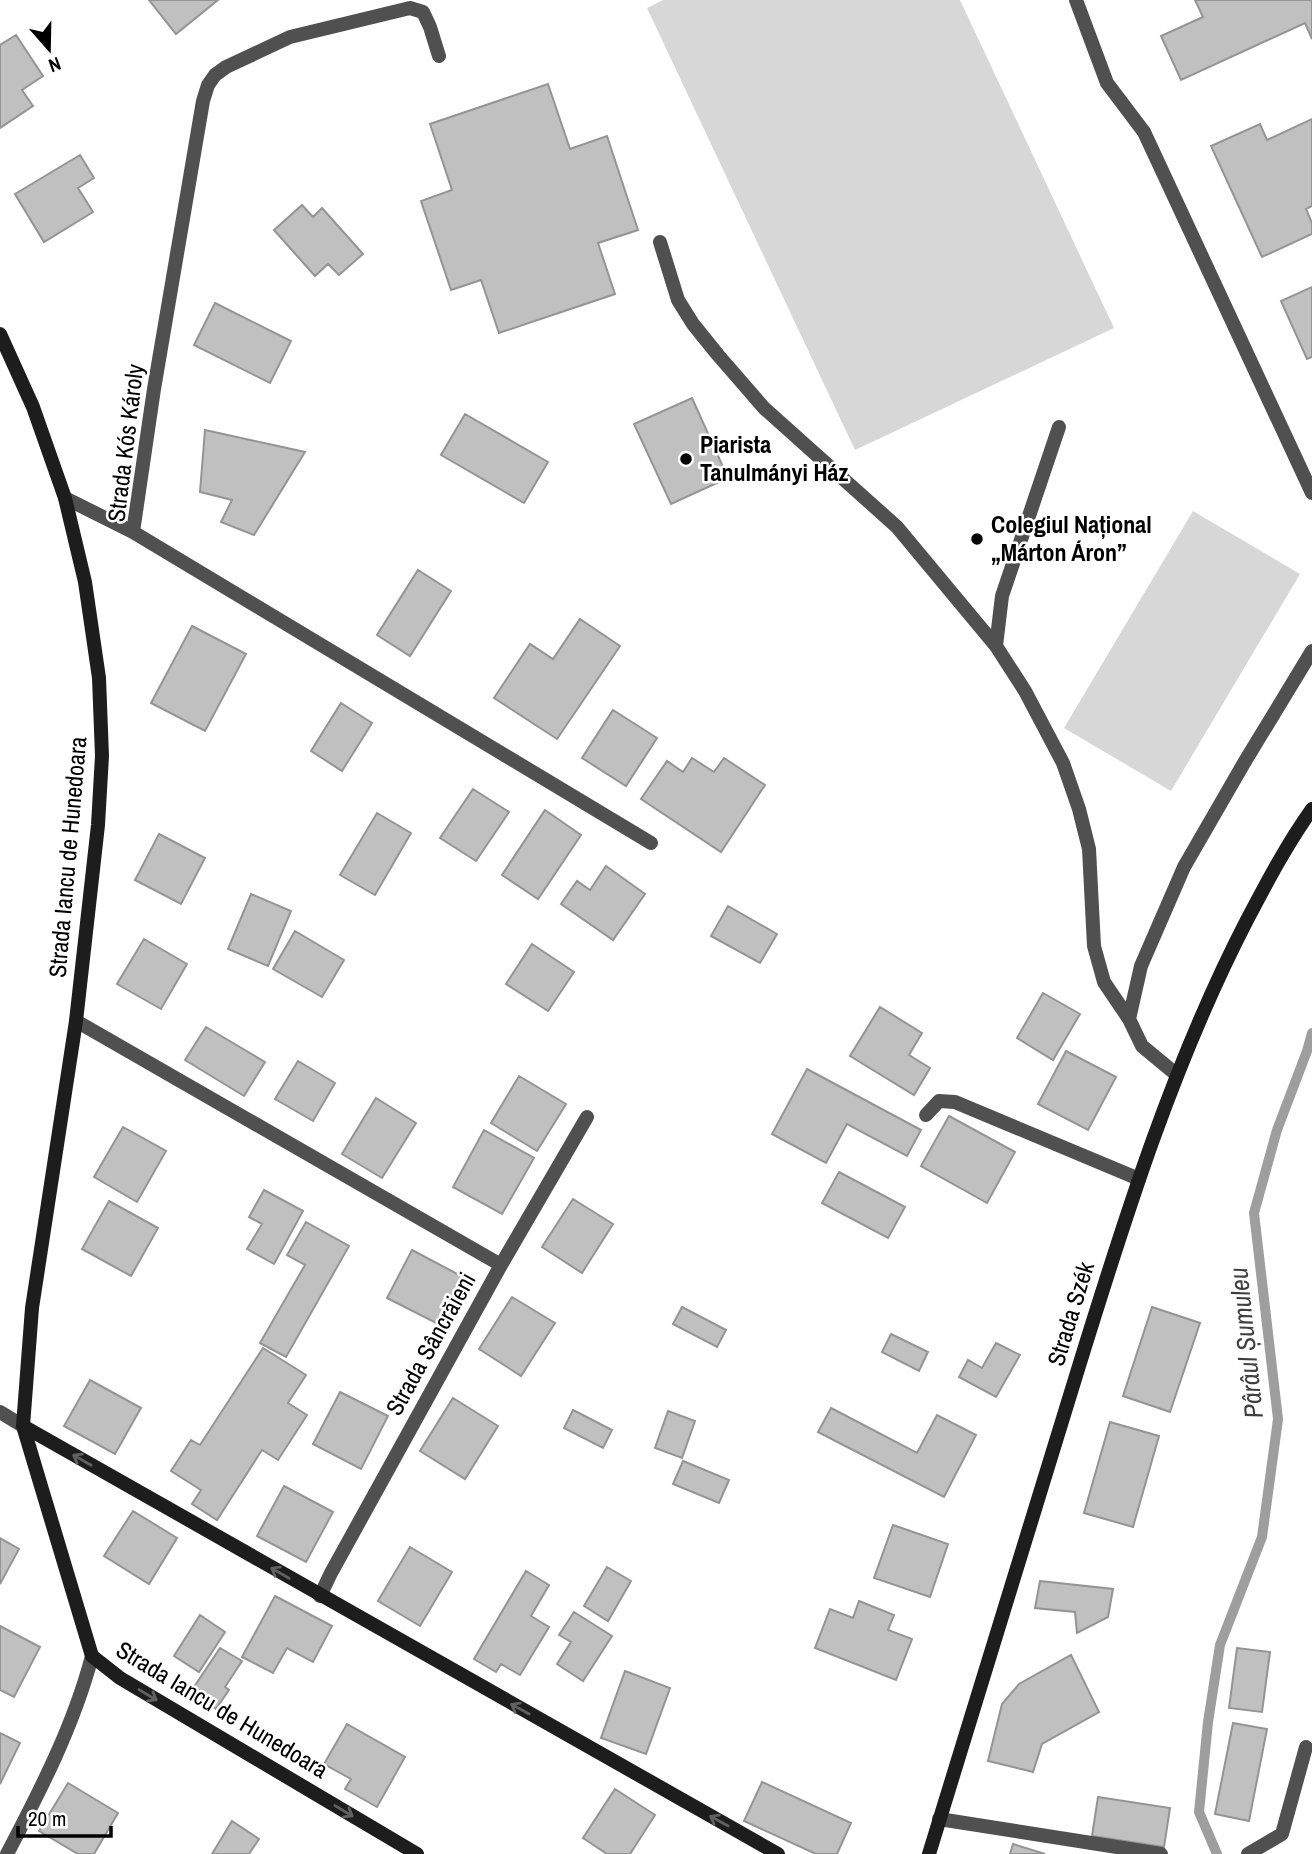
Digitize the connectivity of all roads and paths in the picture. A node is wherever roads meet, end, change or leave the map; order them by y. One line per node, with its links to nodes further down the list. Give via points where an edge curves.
1 (1076, 0): 6 (street, via 1107,83 1144,132)
2 (439, 56): 8 (street, Strada Kós Károly, via 423,12 410,8 290,37 226,67 208,85)
3 (660, 242): 9 (street, via 678,300 718,355 764,408 897,527)
4 (0, 334): 7 (street, Strada Iancu de Hunedoara, via 33,407)
5 (1059, 427): 9 (street, via 1002,596)
6 (1312, 493)
7 (65, 498): 8 (street); 14 (street, Strada Iancu de Hunedoara, via 93,629 102,756)
8 (133, 532): 12 (street, Strada Kós Károly)
9 (996, 646): 13 (street, via 1063,763 1089,849 1094,946 1104,982)
10 (1312, 651): 13 (street, via 1184,867 1141,966)
11 (1312, 809): 15 (street, Strada Szék, via 1220,972)
12 (651, 843)
13 (1129, 1019): 15 (street, via 1142,1046)
14 (76, 1021): 19 (street); 21 (street, Strada Iancu de Hunedoara, via 32,1308)
15 (1177, 1075): 18 (street, Strada Szék)
16 (926, 1115): 18 (street, via 939,1101 955,1102)
17 (587, 1117): 19 (street, Strada Sâncrăieni)
18 (1139, 1179): 25 (street, Strada Szék)
19 (501, 1265): 22 (street, Strada Sâncrăieni)
20 (0, 1412): 21 (street)
21 (23, 1426): 22 (street, one-way to 21); 23 (street, Strada Iancu de Hunedoara)
22 (320, 1596): 28 (street, one-way to 22)
23 (92, 1656): 26 (street, via 83,1692); 27 (street, Strada Iancu de Hunedoara, one-way to 27, via 129,1684)
24 (1306, 1746): 31 (street, via 1282,1834)
25 (939, 1819): 29 (street, Strada Szék); 30 (street)
26 (7, 1854)
27 (417, 1854)
28 (778, 1854)
29 (929, 1854)
30 (1161, 1854)
31 (1248, 1854)

